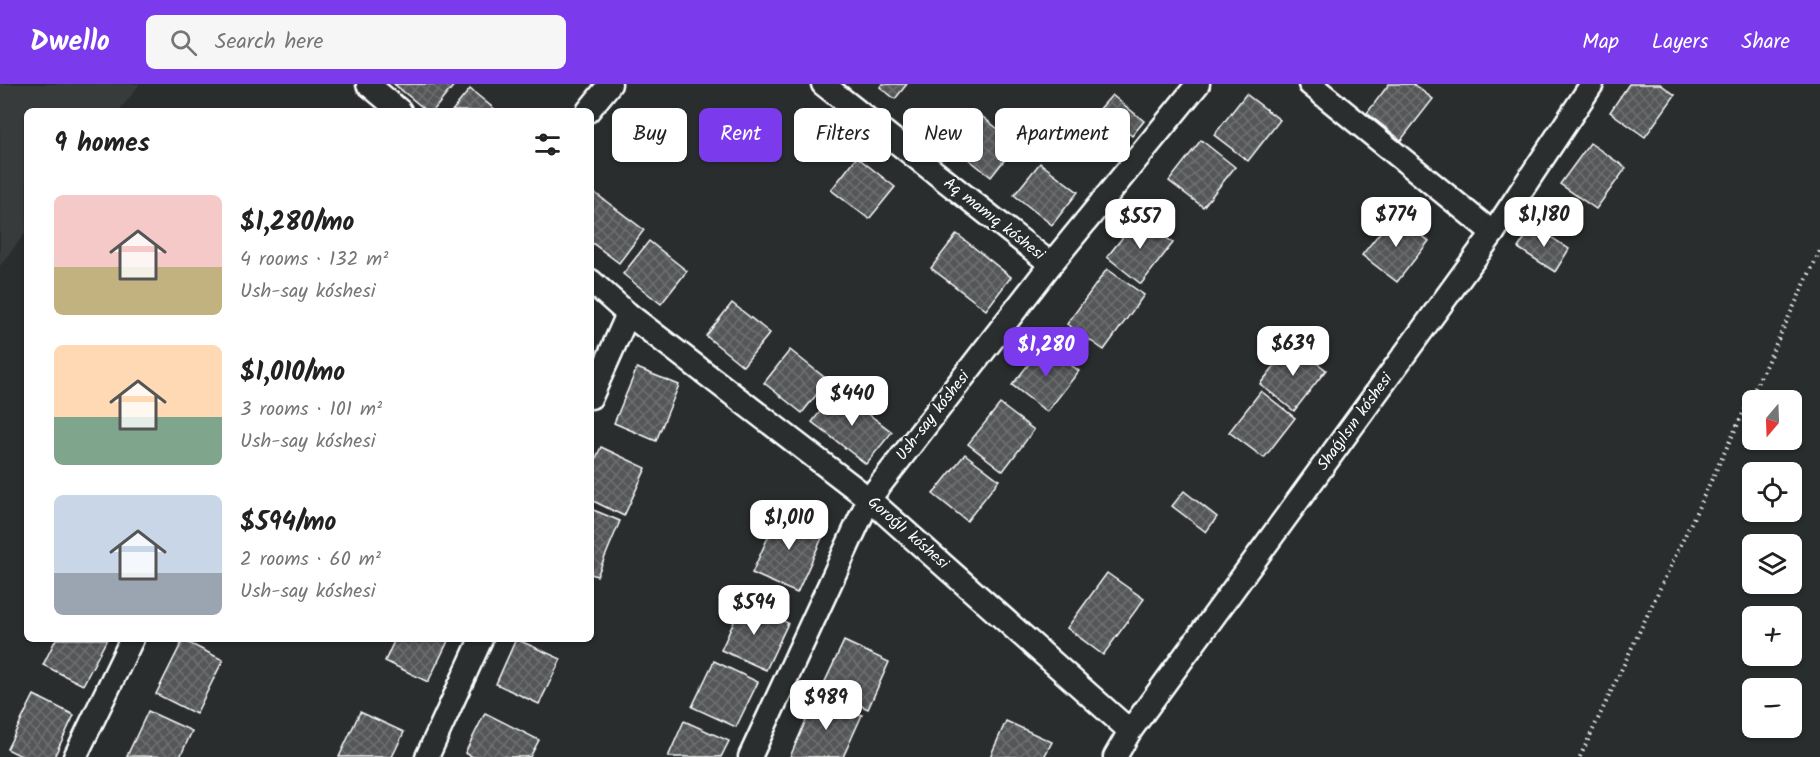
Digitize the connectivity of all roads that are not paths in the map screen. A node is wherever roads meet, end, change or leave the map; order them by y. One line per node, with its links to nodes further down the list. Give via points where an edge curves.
1 (368, 84): 7 (street)
2 (610, 84): 8 (street)
3 (823, 84): 10 (street, Aq mamıq kóshesi)
4 (1198, 84): 10 (street, Ush-say kóshesi)
5 (1310, 84): 9 (street)
6 (1592, 84): 9 (street, Shaǵılsın kóshesi)
7 (390, 108)
8 (590, 108)
9 (1493, 233): 17 (street, Shaǵılsın kóshesi)
10 (1051, 264): 14 (street, Ush-say kóshesi)
11 (594, 284): 12 (street, Goroǵlı kóshesi)
12 (628, 314): 13 (street); 14 (street, Goroǵlı kóshesi)
13 (594, 390)
14 (869, 499): 17 (street, Goroǵlı kóshesi); 20 (street, Ush-say kóshesi)
15 (131, 642): 18 (street)
16 (480, 642): 19 (street)
17 (1130, 731): 21 (street, Shaǵılsın kóshesi)
18 (75, 757)
19 (427, 757)
20 (750, 757)
21 (1114, 757)

